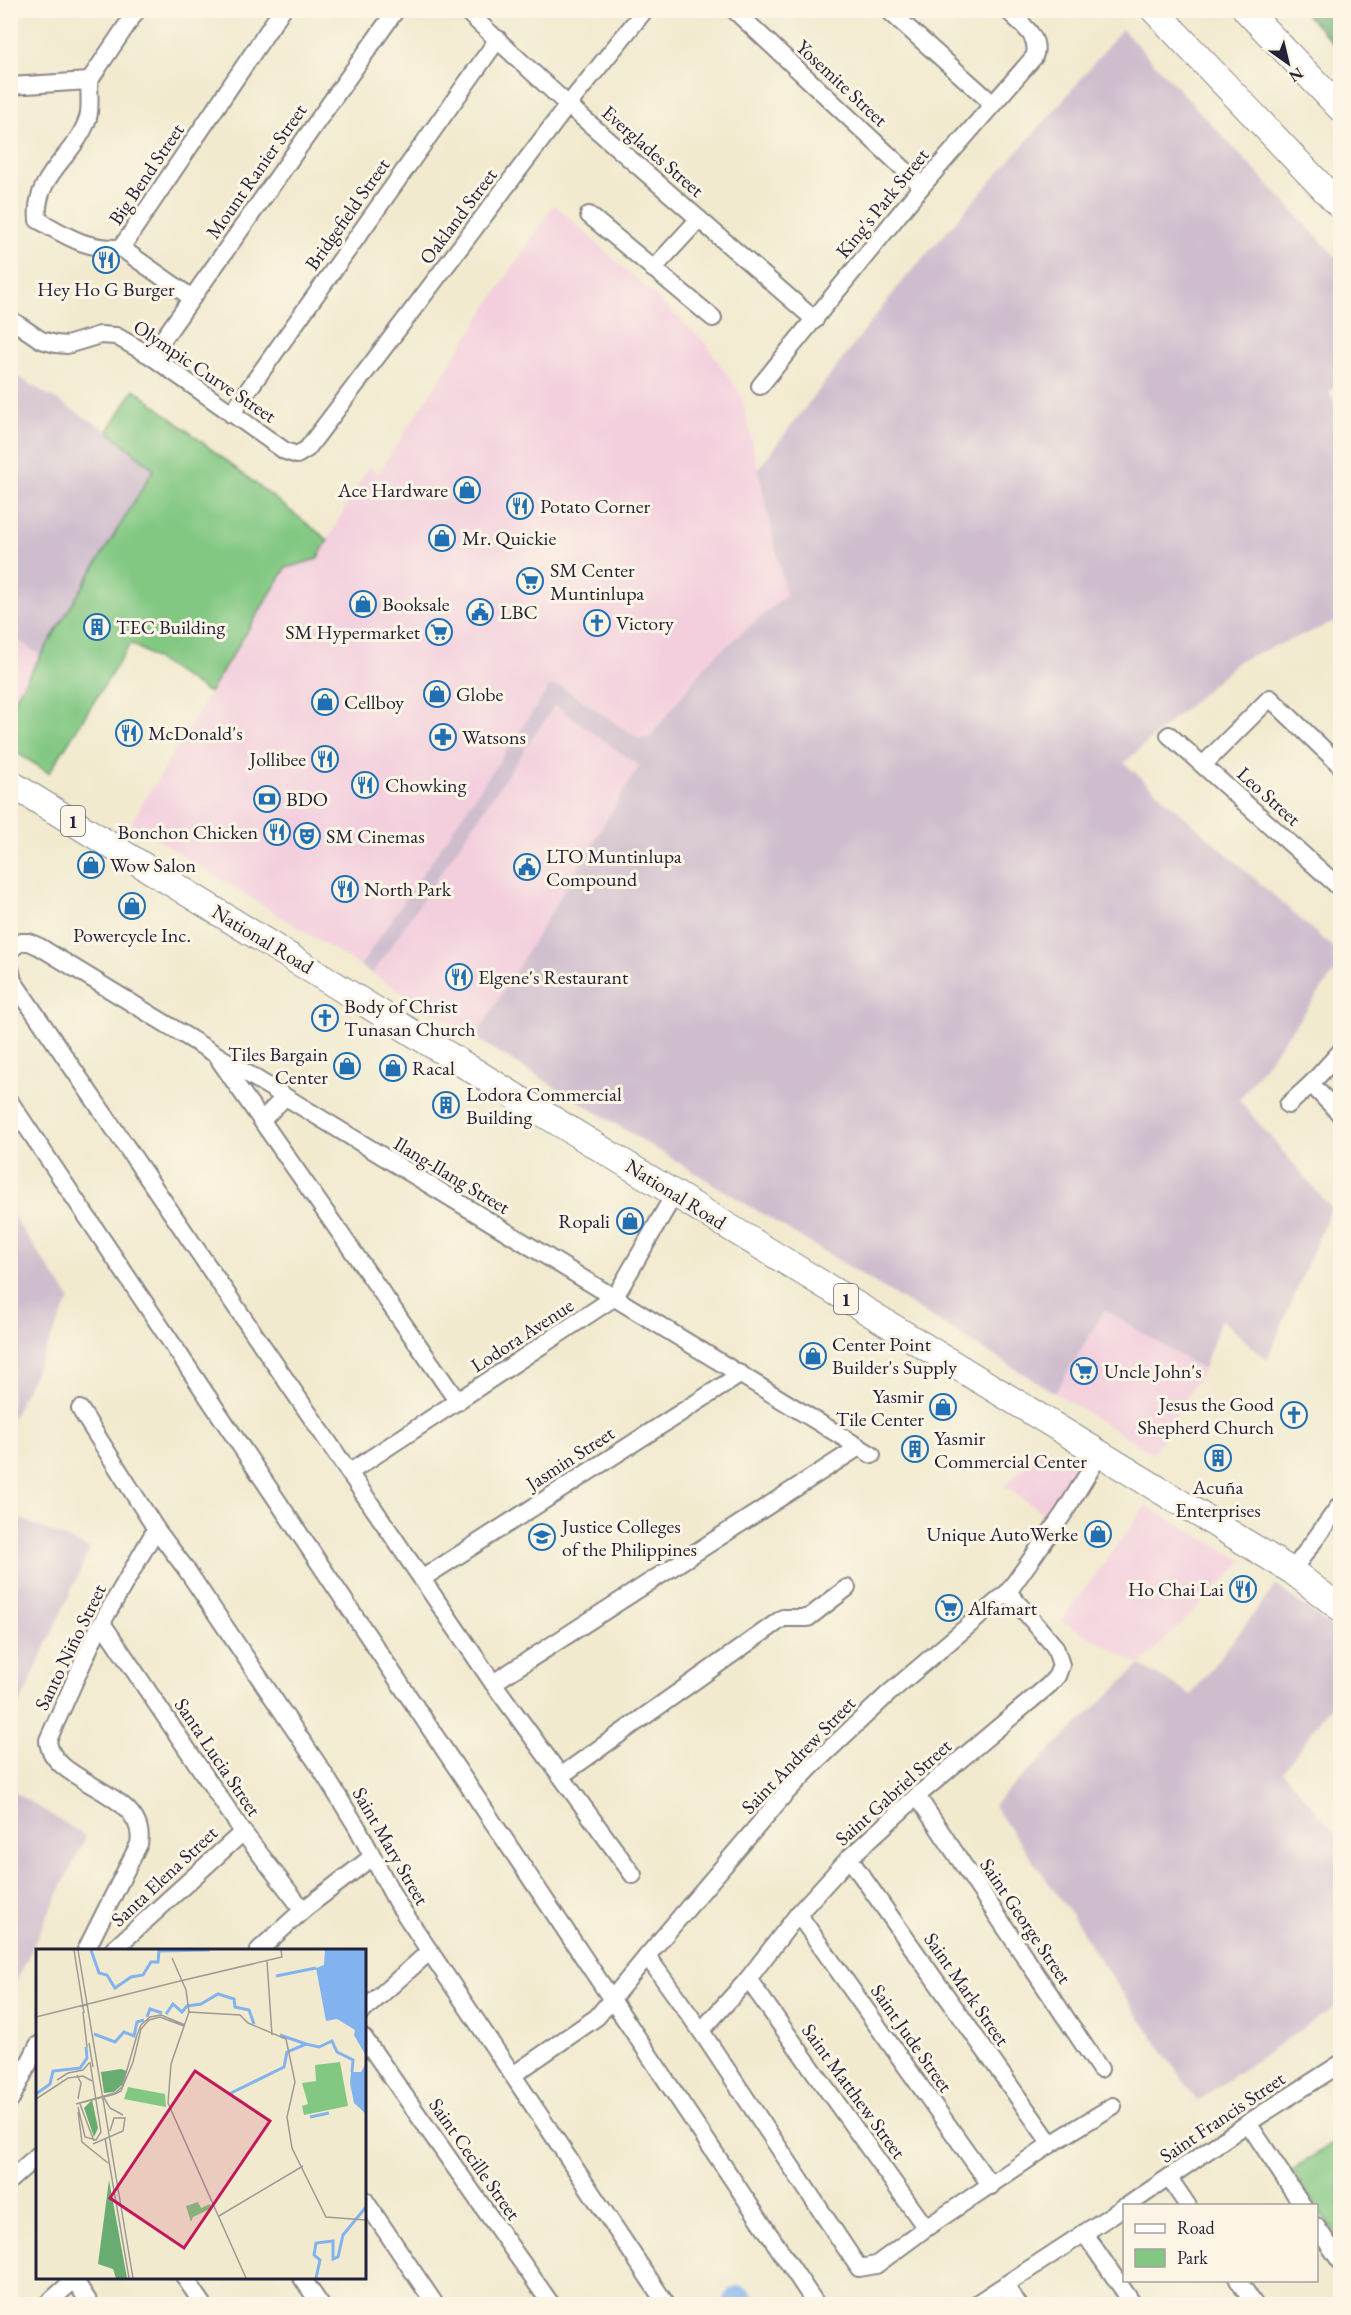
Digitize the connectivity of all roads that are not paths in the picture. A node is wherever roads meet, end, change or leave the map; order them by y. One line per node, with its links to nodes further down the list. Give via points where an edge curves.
1 (137, 10): 12 (street)
2 (282, 10): 21 (street, Big Bend Street)
3 (396, 10): 23 (street, Mount Ranier Street)
4 (465, 10): 11 (street, Everglades Street)
5 (645, 10): 15 (street, Oakland Street)
6 (734, 10): 17 (street, Yosemite Street)
7 (888, 10): 14 (street)
8 (1007, 10): 14 (street, King's Park Street, via 1033,36 1037,48 1034,57)
9 (1154, 10): 18 (highway)
10 (1246, 10): 16 (highway)
11 (498, 39): 15 (street, Everglades Street); 29 (street, Bridgefield Street)
12 (89, 81): 13 (street); 21 (street, Big Bend Street, via 88,117 39,193 38,220 83,244 102,249)
13 (10, 86)
14 (993, 104): 17 (street, King's Park Street)
15 (568, 105): 20 (street, Everglades Street); 30 (street, Oakland Street)
16 (1341, 108)
17 (922, 186): 26 (street, King's Park Street)
18 (1341, 206)
19 (589, 216): 22 (street)
20 (699, 219): 22 (street); 26 (street, Everglades Street)
21 (122, 248): 23 (street)
22 (653, 268): 24 (street)
23 (192, 298): 27 (street, Mount Ranier Street)
24 (713, 318)
25 (10, 319): 27 (street, Olympic Curve Street, via 41,340 56,344 67,345 100,334 116,336)
26 (815, 320): 28 (street, King's Park Street)
27 (151, 356): 29 (street, Olympic Curve Street)
28 (760, 386)
29 (231, 414): 30 (street, Olympic Curve Street, via 285,451 297,454)
30 (307, 449)
31 (1169, 735): 32 (street, Leo Street)
32 (1203, 765): 33 (street, via 1270,698); 35 (street, Leo Street)
33 (1341, 765)
34 (10, 783): 46 (highway, National Road / 1)
35 (1341, 888)
36 (10, 950): 39 (street, Ilang-Ilang Street, via 21,942 40,947)
37 (10, 968): 52 (street, via 13,981)
38 (1341, 1052): 40 (street)
39 (214, 1053): 41 (street, Ilang-Ilang Street); 45 (street)
40 (1311, 1083): 43 (street); 44 (street)
41 (284, 1098): 45 (street); 47 (street, Ilang-Ilang Street)
42 (10, 1102): 76 (street)
43 (1287, 1105)
44 (1341, 1114)
45 (262, 1120): 49 (street)
46 (675, 1193): 47 (street, Lodora Avenue); 51 (highway, National Road / 1)
47 (615, 1297): 48 (street, Ilang-Ilang Street); 49 (street, Lodora Avenue)
48 (741, 1374): 56 (street, Jasmin Street); 61 (street, Ilang-Ilang Street, via 865,1451)
49 (458, 1402): 52 (street, Lodora Avenue)
50 (80, 1409): 54 (street, Saint Mary Street)
51 (1100, 1454): 55 (highway, National Road / 1); 58 (street, Saint Andrew Street)
52 (350, 1472): 56 (street)
53 (1341, 1505): 55 (street)
54 (156, 1529): 60 (street, Santo Niño Street); 65 (street, Saint Mary Street, via 321,1769)
55 (1292, 1571): 59 (highway, National Road / 1)
56 (423, 1578): 61 (street)
57 (847, 1588): 62 (street, via 808,1618 783,1618)
58 (1008, 1592): 63 (street, Saint Gabriel Street, via 1055,1647 1061,1665 1057,1676); 74 (street, Saint Andrew Street, via 816,1761)
59 (1341, 1608)
60 (102, 1623): 64 (street, Santa Lucia Street); 70 (street, Santo Niño Street, via 48,1740 48,1748 59,1762 129,1811 141,1835)
61 (493, 1683): 62 (street)
62 (562, 1775): 67 (street)
63 (916, 1796): 66 (street, Saint Gabriel Street); 82 (street, Saint George Street)
64 (243, 1832): 68 (street, Santa Lucia Street); 71 (street, Santa Elena Street)
65 (372, 1857): 68 (street); 73 (street, Saint Mary Street)
66 (849, 1858): 69 (street, Saint Gabriel Street); 87 (street, Saint Mark Street)
67 (633, 1875)
68 (303, 1910): 72 (street)
69 (798, 1914): 75 (street, Saint Gabriel Street); 91 (street, Saint Jude Street)
70 (86, 1949)
71 (115, 1949)
72 (260, 1949)
73 (430, 1951): 77 (street); 83 (street, Saint Mary Street)
74 (646, 1956): 76 (street, Saint Andrew Street); 78 (street)
75 (748, 1979): 78 (street, Saint Gabriel Street); 98 (street, Saint Matthew Street)
76 (611, 1998): 83 (street, Saint Andrew Street, via 597,2017); 114 (street)
77 (366, 2008)
78 (702, 2031): 98 (street, via 859,2268 876,2265)
79 (366, 2041): 113 (street, Saint Cecille Street)
80 (36, 2049): 84 (street)
81 (1341, 2064): 86 (street, Saint Francis Street)
82 (1100, 2069)
83 (513, 2075): 107 (street, Saint Mary Street)
84 (10, 2101)
85 (1113, 2106): 87 (street)
86 (1248, 2123): 89 (street, Saint Francis Street); 95 (street)
87 (1051, 2144): 91 (street)
88 (36, 2157): 90 (street)
89 (1169, 2178): 93 (street, Saint Francis Street); 94 (street)
90 (10, 2180)
91 (991, 2186): 98 (street)
92 (366, 2202): 112 (street)
93 (1129, 2204)
94 (1187, 2204)
95 (1302, 2204)
96 (1123, 2208): 99 (street, Saint Francis Street)
97 (1318, 2227): 100 (street)
98 (926, 2228)
99 (1084, 2233): 106 (street, Saint Francis Street); 117 (street)
100 (1341, 2261)
101 (74, 2279): 108 (street)
102 (76, 2279): 109 (street)
103 (186, 2279): 110 (street)
104 (303, 2279): 111 (street)
105 (1239, 2282): 118 (street)
106 (1006, 2286): 115 (street, Saint Francis Street); 116 (street)
107 (662, 2303)
108 (47, 2304)
109 (90, 2304)
110 (203, 2304)
111 (320, 2304)
112 (435, 2304)
113 (551, 2304)
114 (816, 2304)
115 (976, 2304)
116 (1018, 2304)
117 (1133, 2304)
118 (1254, 2304)

